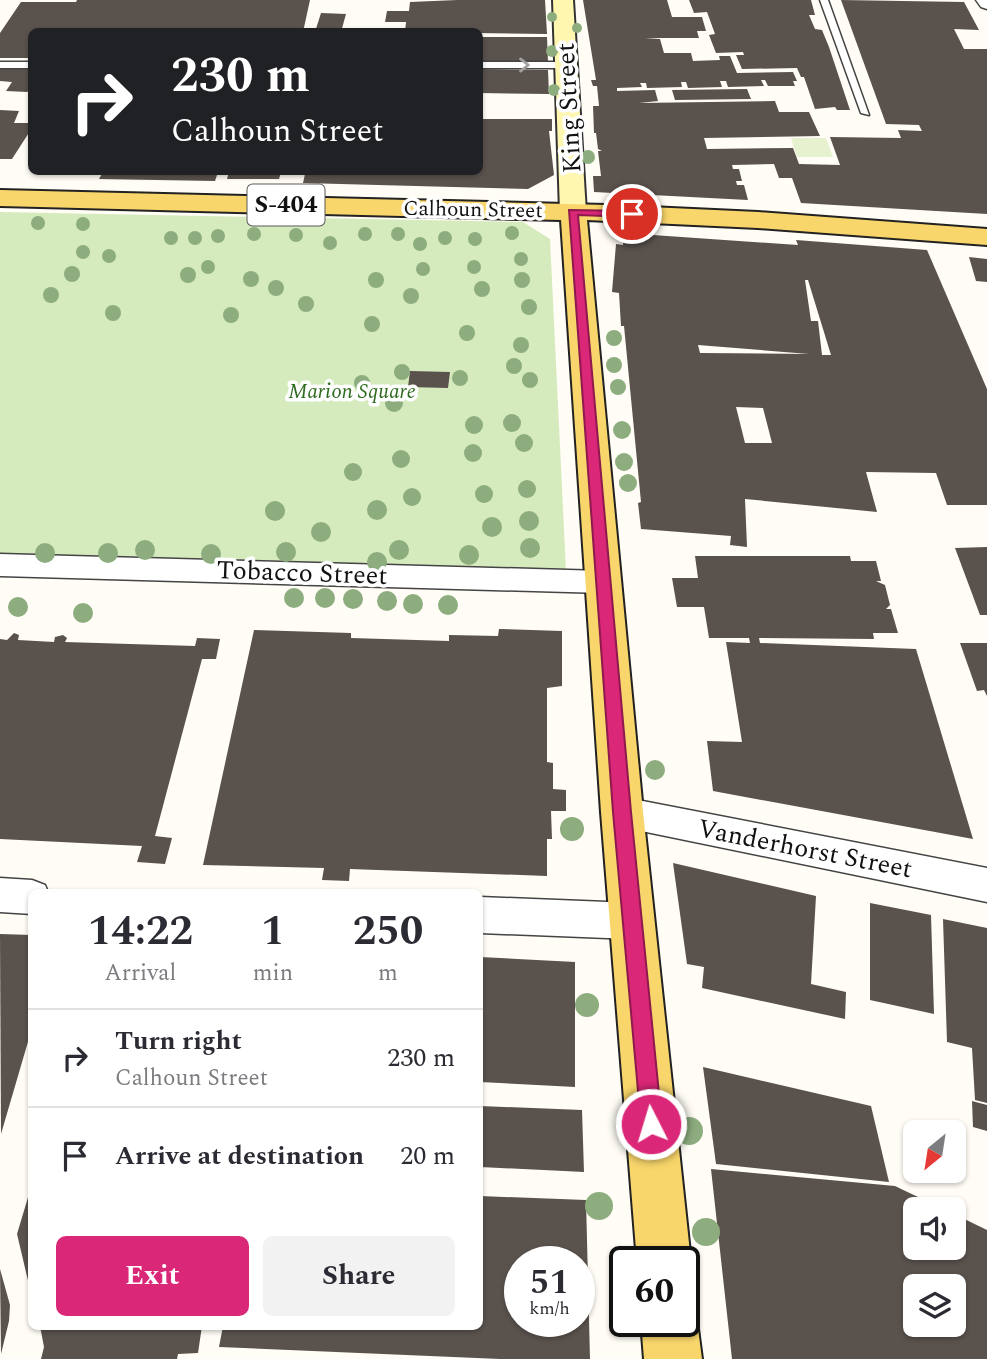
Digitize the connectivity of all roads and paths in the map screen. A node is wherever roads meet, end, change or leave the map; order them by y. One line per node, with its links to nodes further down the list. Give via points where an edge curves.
1 (563, 0): 6 (street, King Street)
2 (824, 0): 7 (lane)
3 (0, 65): 4 (lane)
4 (28, 65)
5 (483, 65): 6 (lane, one-way to 6)
6 (568, 65): 9 (street, King Street)
7 (866, 113)
8 (0, 198): 9 (main road, Calhoun Street / S-404)
9 (573, 212): 10 (main road, Calhoun Street / S-404); 12 (main road, King Street)
10 (987, 237)
11 (0, 565): 12 (street, Tobacco Street)
12 (603, 582): 13 (main road, King Street)
13 (622, 812): 14 (street, Vanderhorst Street); 18 (main road, King Street)
14 (987, 885)
15 (0, 895): 16 (street)
16 (28, 897)
17 (483, 915): 18 (street)
18 (632, 921): 19 (main road, King Street)
19 (662, 1246)
20 (671, 1337): 21 (main road)
21 (673, 1359)

